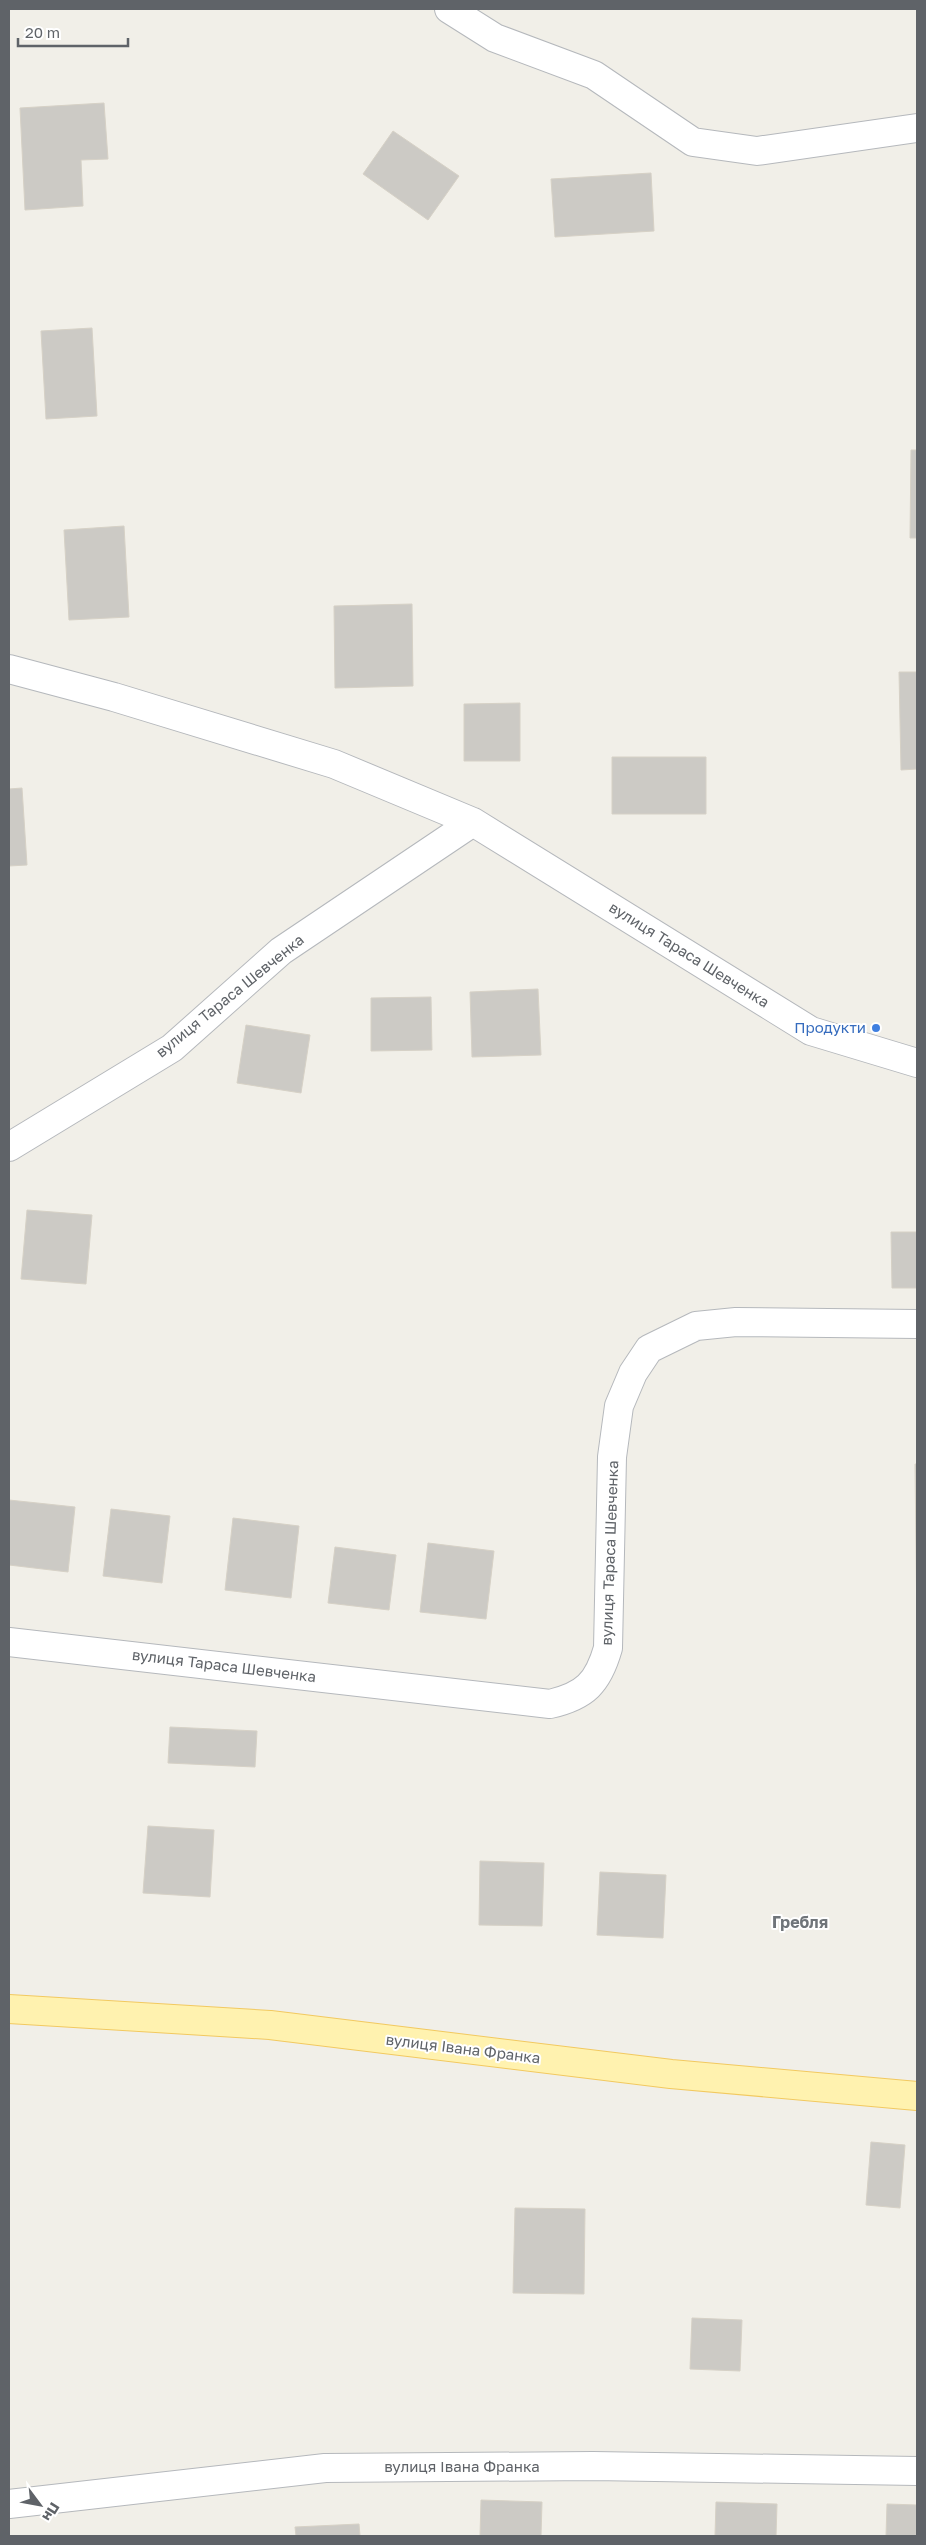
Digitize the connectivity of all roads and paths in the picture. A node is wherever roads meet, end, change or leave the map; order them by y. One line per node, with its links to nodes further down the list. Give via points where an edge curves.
1 (449, 9): 2 (street, via 495,38 594,75 693,142 757,151)
2 (917, 128)
3 (9, 670): 4 (street, вулиця Тараса Шевченка, via 114,697 334,764)
4 (473, 822): 5 (street, вулиця Тараса Шевченка, via 811,1031); 6 (street, вулиця Тараса Шевченка, via 281,951 172,1048)
5 (917, 1063)
6 (9, 1148)
7 (917, 1324): 8 (street, вулиця Тараса Шевченка, via 736,1322 696,1326 649,1349 633,1373 619,1406 612,1457 608,1648 604,1664 593,1681 572,1699 550,1704)
8 (9, 1642)
9 (9, 2009): 10 (main road, вулиця Івана Франка, via 270,2025 670,2074)
10 (917, 2096)
11 (917, 2471): 12 (street, вулиця Івана Франка, via 593,2466 325,2468)
12 (9, 2504)

